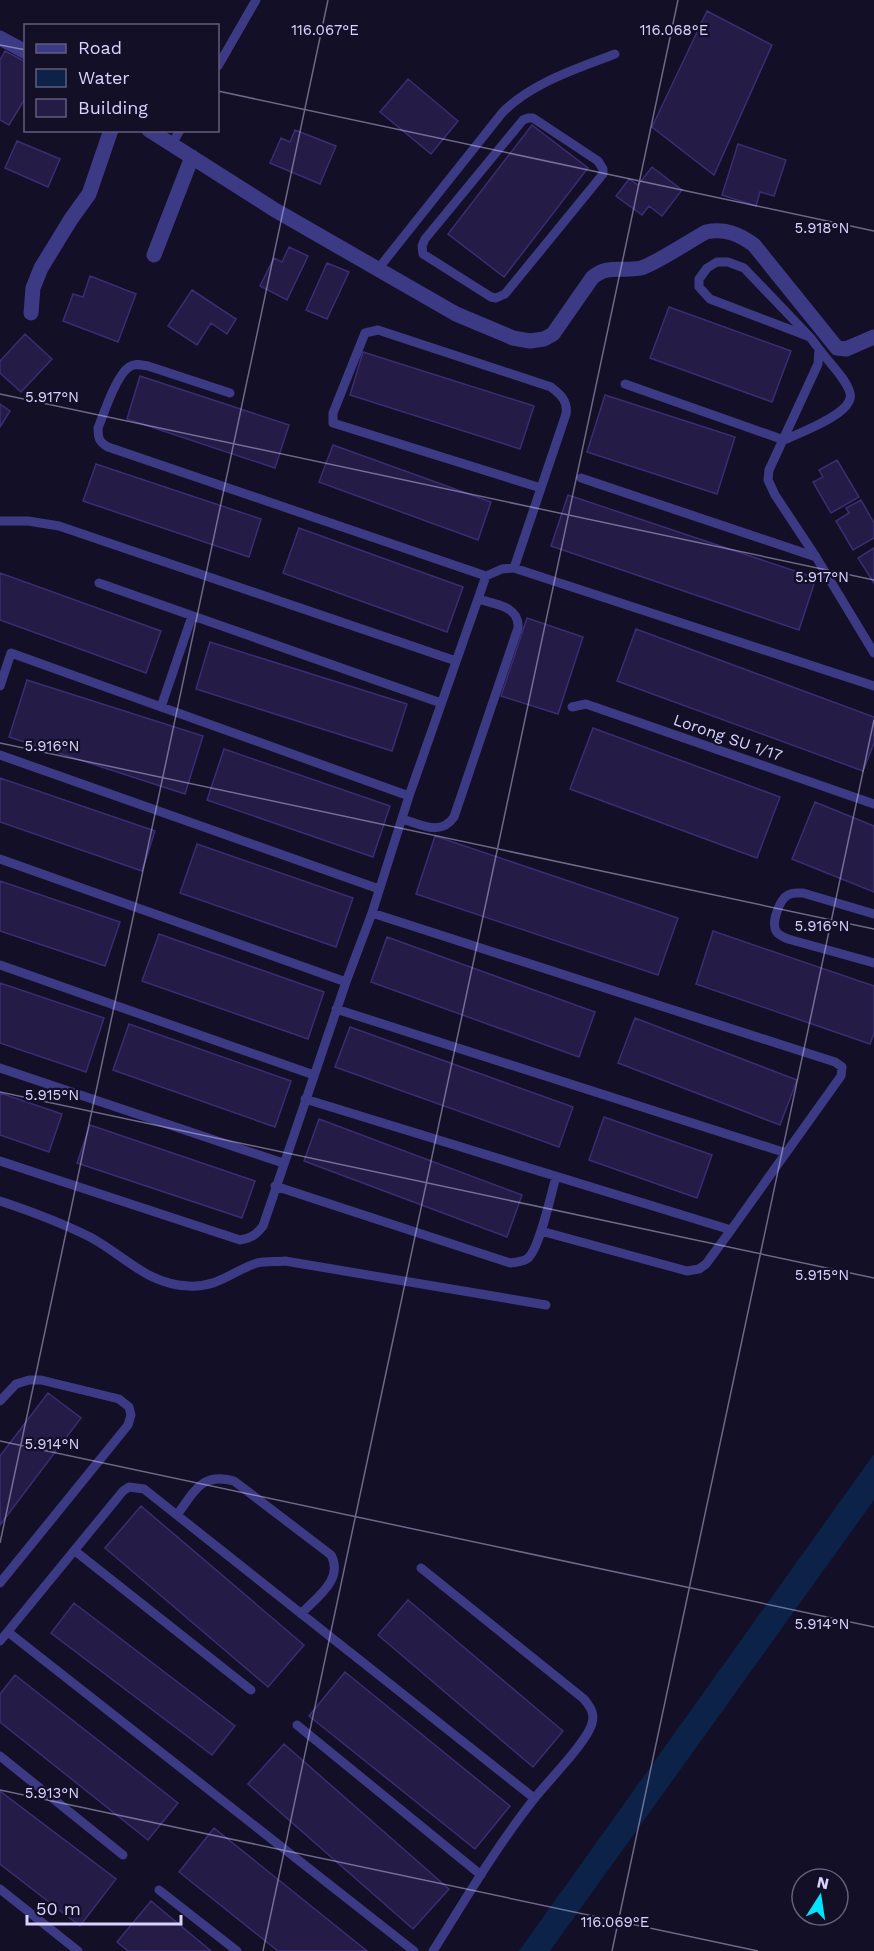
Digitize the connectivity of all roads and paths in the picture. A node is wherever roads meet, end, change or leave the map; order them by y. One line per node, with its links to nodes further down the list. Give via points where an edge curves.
1 (256, 0): 5 (lane)
2 (0, 39): 3 (street)
3 (24, 51)
4 (615, 54): 11 (lane, via 556,78 514,101)
5 (219, 64)
6 (110, 132): 15 (street, via 89,194 41,268 33,288)
7 (152, 132): 9 (street)
8 (179, 132): 9 (lane)
9 (172, 144): 10 (street)
10 (192, 157): 13 (street); 14 (street)
11 (403, 236): 12 (lane); 14 (lane)
12 (425, 239): 12 (lane, via 528,118 598,161 603,169 600,179 501,297 491,297 423,254)
13 (154, 255)
14 (378, 269): 17 (street, via 465,318 503,335 530,341 553,334 597,273 610,268 642,267 706,231 716,230 742,236 754,245 837,348 846,349)
15 (31, 314)
16 (810, 337): 16 (lane, via 710,299 699,287 699,279 717,262 744,268); 18 (lane)
17 (874, 337)
18 (819, 349): 21 (lane, via 818,364); 21 (lane, via 845,383 850,403 843,411)
19 (625, 384): 21 (lane)
20 (230, 393): 27 (lane, via 148,366 129,367 121,376 98,428 100,443)
21 (784, 440): 25 (lane, via 768,480)
22 (581, 478): 25 (lane)
23 (541, 488): 23 (lane, via 333,423 333,413 365,333 378,330 551,387 562,395 567,414); 26 (lane)
24 (0, 521): 34 (lane, via 59,526)
25 (816, 557): 33 (lane)
26 (514, 568): 27 (lane); 36 (lane)
27 (486, 576): 29 (lane)
28 (99, 583): 30 (lane)
29 (478, 599): 34 (lane); 43 (lane, via 511,610 517,616 518,628 457,806 444,828)
30 (192, 616): 37 (lane); 38 (lane)
31 (0, 649): 32 (lane)
32 (11, 653): 35 (lane); 38 (lane)
33 (874, 653)
34 (456, 661): 37 (lane)
35 (0, 686)
36 (874, 686)
37 (441, 703): 41 (lane)
38 (161, 707): 41 (lane)
39 (572, 707): 42 (lane, Lorong SU 1/17, via 585,704)
40 (0, 755): 45 (lane)
41 (409, 796): 43 (lane)
42 (874, 803)
43 (402, 819): 45 (lane)
44 (0, 860): 50 (lane)
45 (379, 889): 46 (lane)
46 (372, 913): 50 (lane); 55 (lane, via 835,1062 842,1067 841,1077)
47 (874, 914): 48 (lane, via 794,893 782,901 774,929 788,939)
48 (874, 963)
49 (0, 964): 53 (lane)
50 (345, 982): 51 (lane)
51 (336, 1009): 53 (lane); 55 (lane)
52 (0, 1068): 57 (lane)
53 (314, 1075): 54 (lane)
54 (305, 1100): 57 (lane); 58 (lane)
55 (786, 1153): 62 (lane)
56 (0, 1161): 59 (lane, via 240,1240 250,1238 263,1226)
57 (283, 1163): 59 (lane)
58 (556, 1177): 61 (lane); 62 (lane)
59 (275, 1186): 61 (lane, via 510,1263 528,1258)
60 (0, 1201): 63 (lane, via 91,1238 136,1270 188,1286 217,1283 258,1263 285,1261)
61 (541, 1230): 62 (lane, via 687,1271 706,1264)
62 (731, 1230)
63 (546, 1305)
64 (0, 1401): 68 (lane, via 16,1384 41,1380 119,1399 129,1407 131,1415 128,1425)
65 (177, 1515): 66 (lane, via 144,1489 129,1487); 69 (lane); 69 (lane, via 200,1484 220,1477 234,1481 331,1555 336,1571 333,1579)
66 (75, 1551): 70 (lane); 72 (lane)
67 (421, 1568): 75 (lane, via 584,1699 593,1711 585,1738)
68 (0, 1583)
69 (301, 1614): 75 (lane)
70 (8, 1632): 71 (lane); 82 (lane)
71 (0, 1641)
72 (251, 1690)
73 (297, 1725): 77 (lane)
74 (0, 1756): 76 (lane)
75 (534, 1798): 77 (lane)
76 (123, 1855)
77 (481, 1875): 83 (lane)
78 (159, 1890): 81 (lane)
79 (2, 1895): 80 (lane)
80 (78, 1951)
81 (237, 1951)
82 (414, 1951)
83 (432, 1951)

